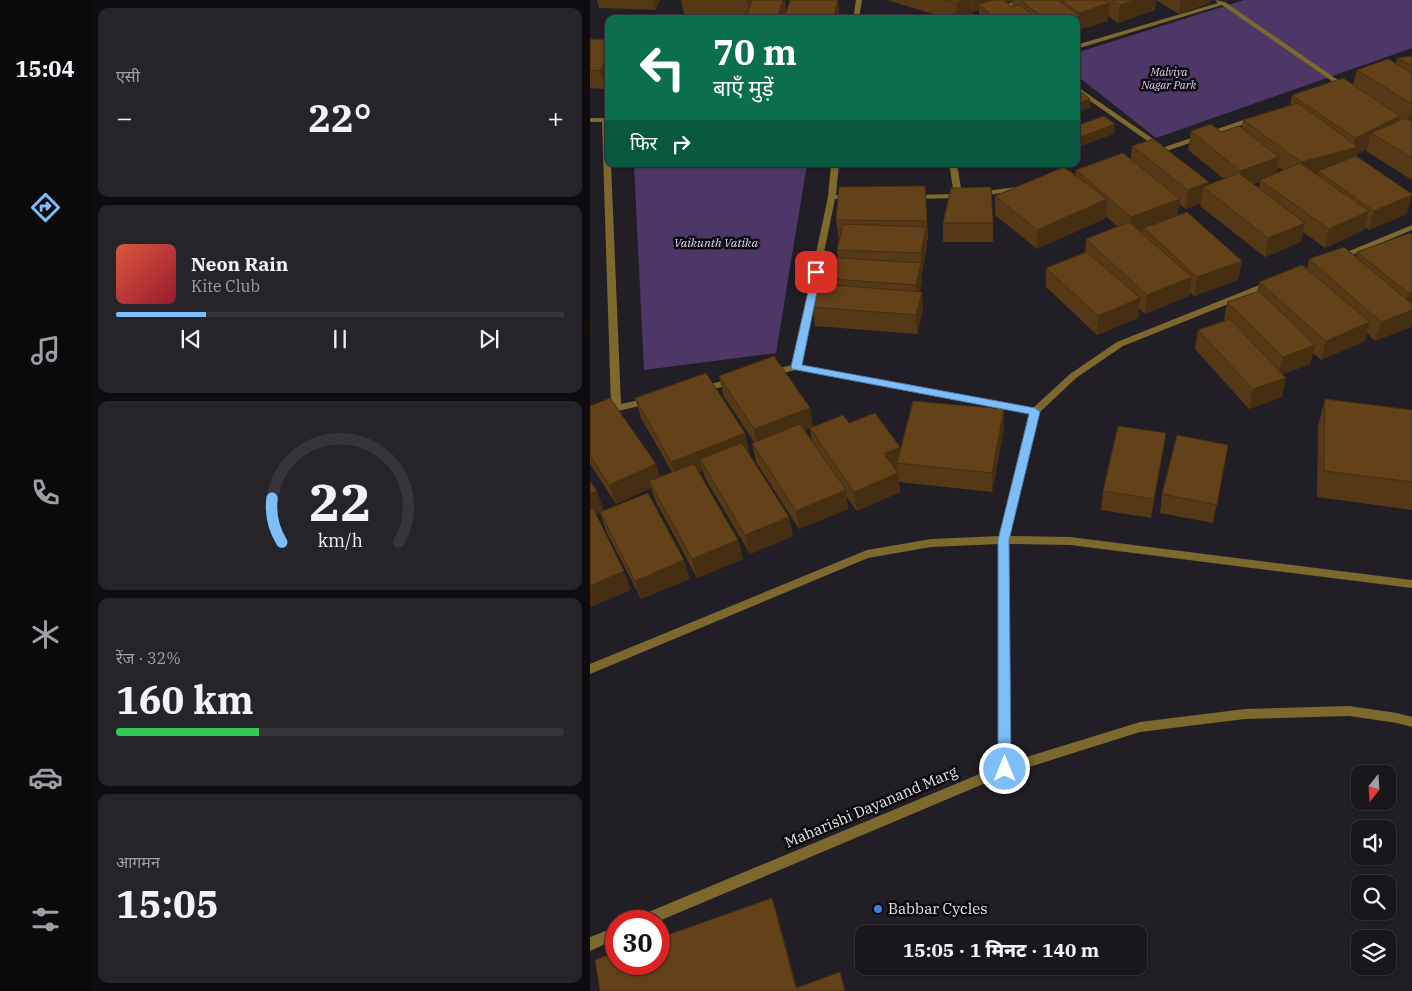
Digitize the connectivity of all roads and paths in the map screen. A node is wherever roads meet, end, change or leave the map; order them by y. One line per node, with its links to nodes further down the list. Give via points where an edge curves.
1 (869, 0): 4 (street)
2 (1025, 0): 6 (street)
3 (1221, 1): 7 (street); 8 (street)
4 (859, 2): 5 (street)
5 (857, 15)
6 (980, 15)
7 (1080, 46)
8 (1345, 88): 9 (street); 11 (street)
9 (1353, 89)
10 (1080, 91): 15 (street)
11 (1336, 91)
12 (1263, 116): 15 (street)
13 (590, 120): 14 (street)
14 (605, 120)
15 (1164, 150): 16 (street)
16 (1146, 156)
17 (608, 167): 33 (street)
18 (835, 167): 22 (street)
19 (953, 167): 21 (street)
20 (1036, 187): 21 (street)
21 (958, 196): 24 (street)
22 (832, 197): 23 (street); 28 (street)
23 (860, 197)
24 (908, 197)
25 (1412, 227): 26 (street)
26 (1330, 260)
27 (1275, 282): 34 (street, via 1120,344 1073,376)
28 (796, 367): 29 (street); 34 (street)
29 (762, 375)
30 (746, 379): 31 (street)
31 (690, 392)
32 (662, 398): 33 (street)
33 (616, 408): 35 (street)
34 (1035, 412): 36 (street)
35 (590, 418)
36 (1004, 540): 37 (street, via 1070,541); 38 (street, via 930,543 867,554); 40 (street)
37 (1412, 584)
38 (590, 669)
39 (1412, 722): 40 (street, Maharishi Dayanand Marg, via 1349,711 1246,714 1140,727)
40 (1005, 769): 41 (street, Maharishi Dayanand Marg)
41 (670, 910)
42 (605, 938): 43 (street)
43 (590, 944)

